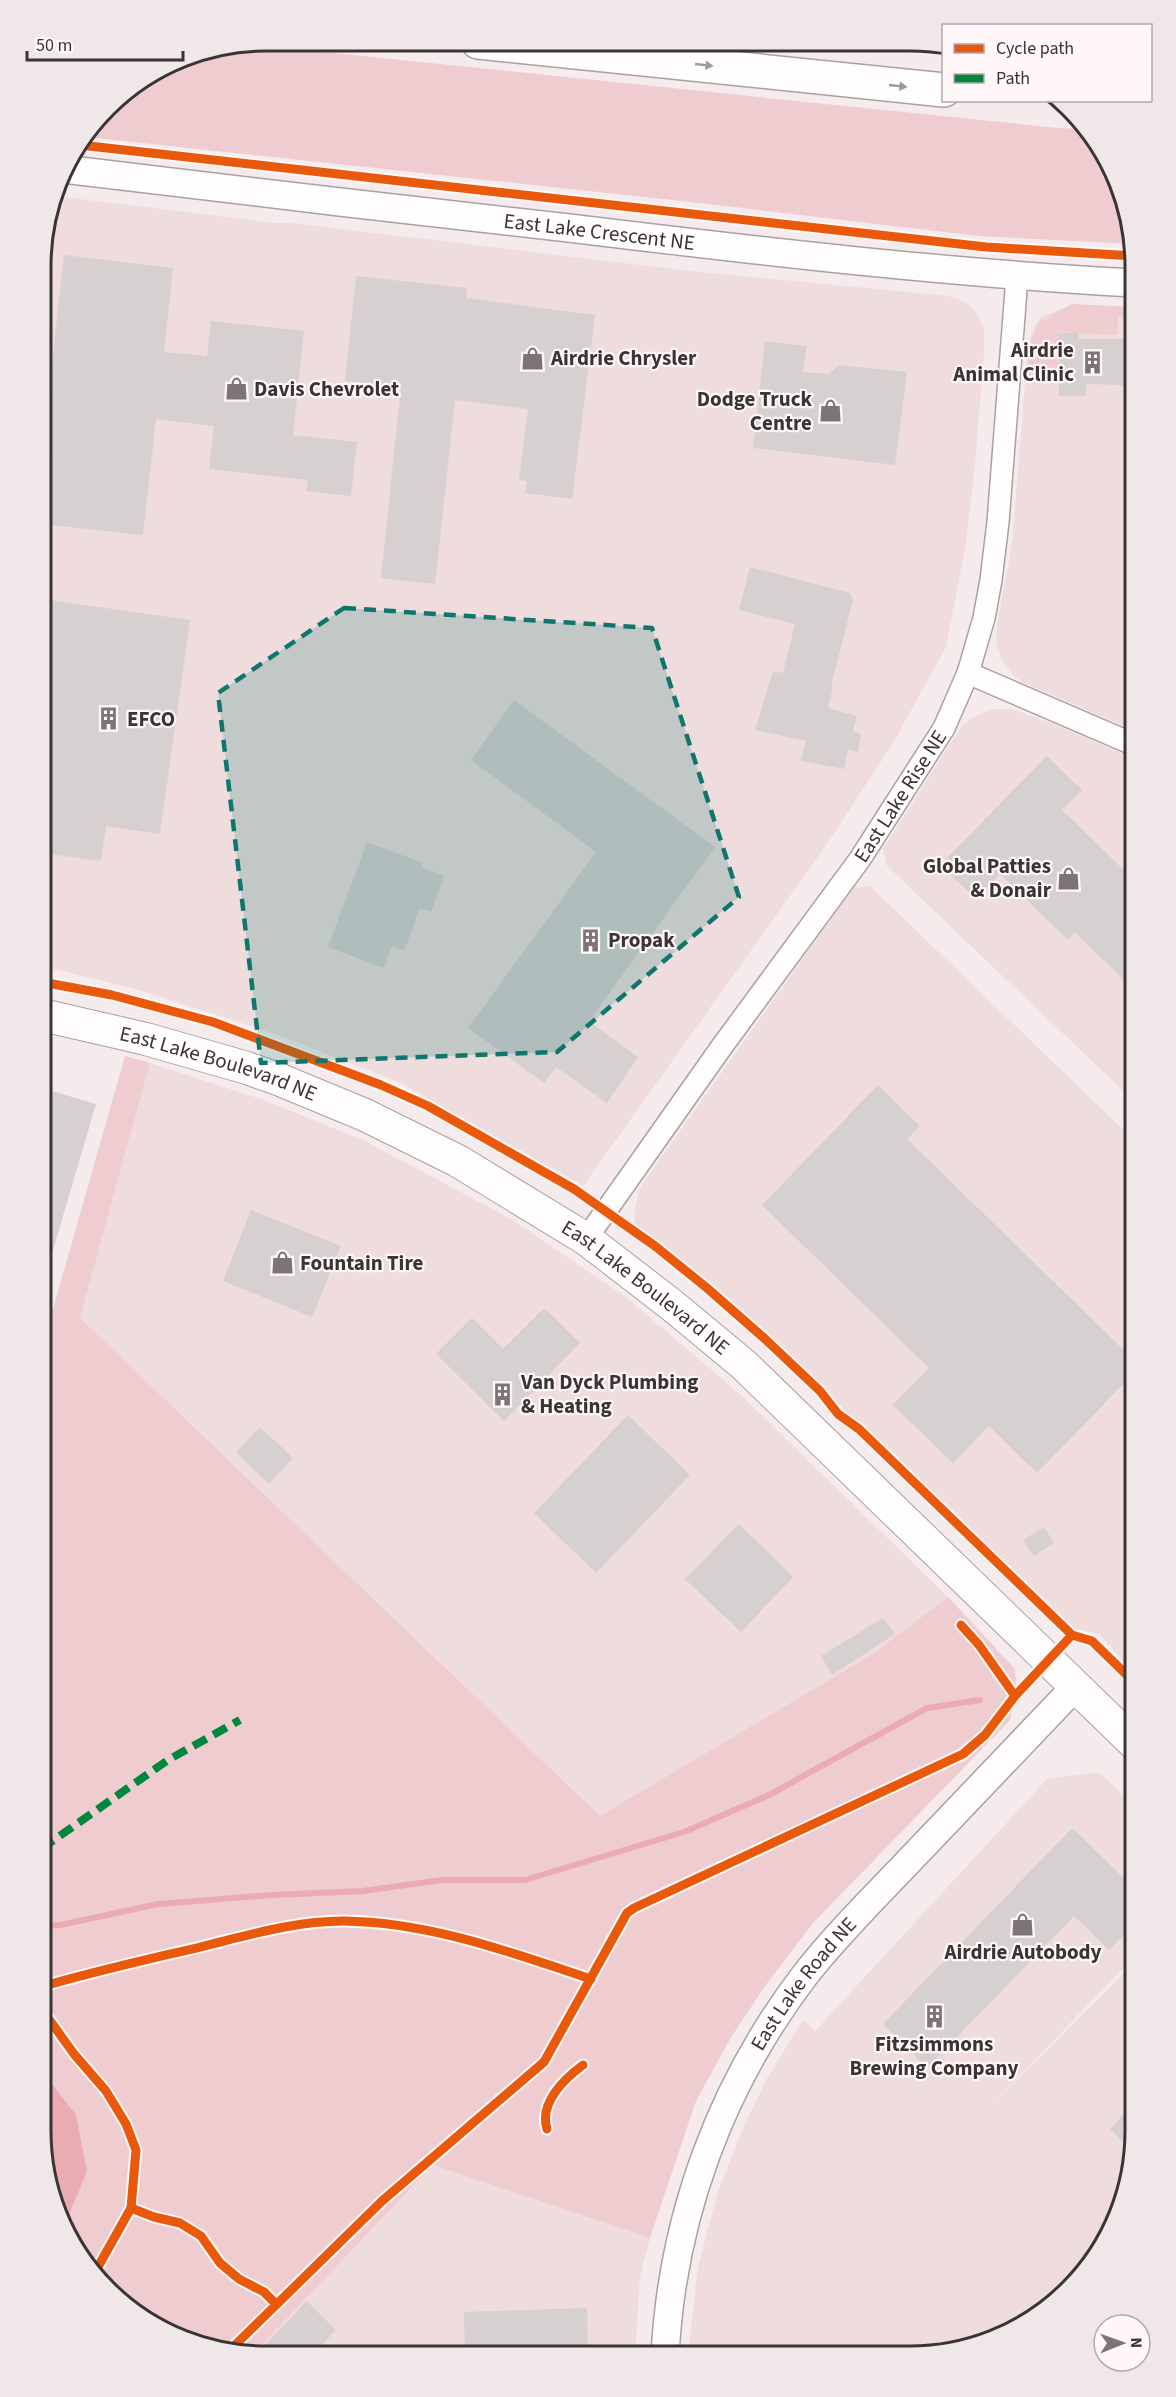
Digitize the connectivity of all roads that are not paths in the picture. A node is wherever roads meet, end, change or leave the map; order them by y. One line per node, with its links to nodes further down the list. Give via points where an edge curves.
1 (565, 51): 2 (highway, one-way to 2)
2 (942, 90)
3 (73, 170): 4 (street, East Lake Crescent NE)
4 (1017, 276): 5 (street, East Lake Crescent NE); 6 (street, East Lake Rise NE, via 991,580)
5 (1125, 282)
6 (968, 673): 7 (street); 9 (street, East Lake Rise NE, via 944,728 881,830)
7 (1125, 741)
8 (51, 1017): 9 (main road, East Lake Boulevard NE, via 146,1039 278,1079 458,1161)
9 (586, 1239): 10 (main road, East Lake Boulevard NE, via 744,1365)
10 (1076, 1687): 11 (main road, East Lake Boulevard NE); 12 (street, East Lake Road NE, via 833,1941 793,1991 760,2042 714,2131 685,2216)
11 (1125, 1734)
12 (665, 2346)

